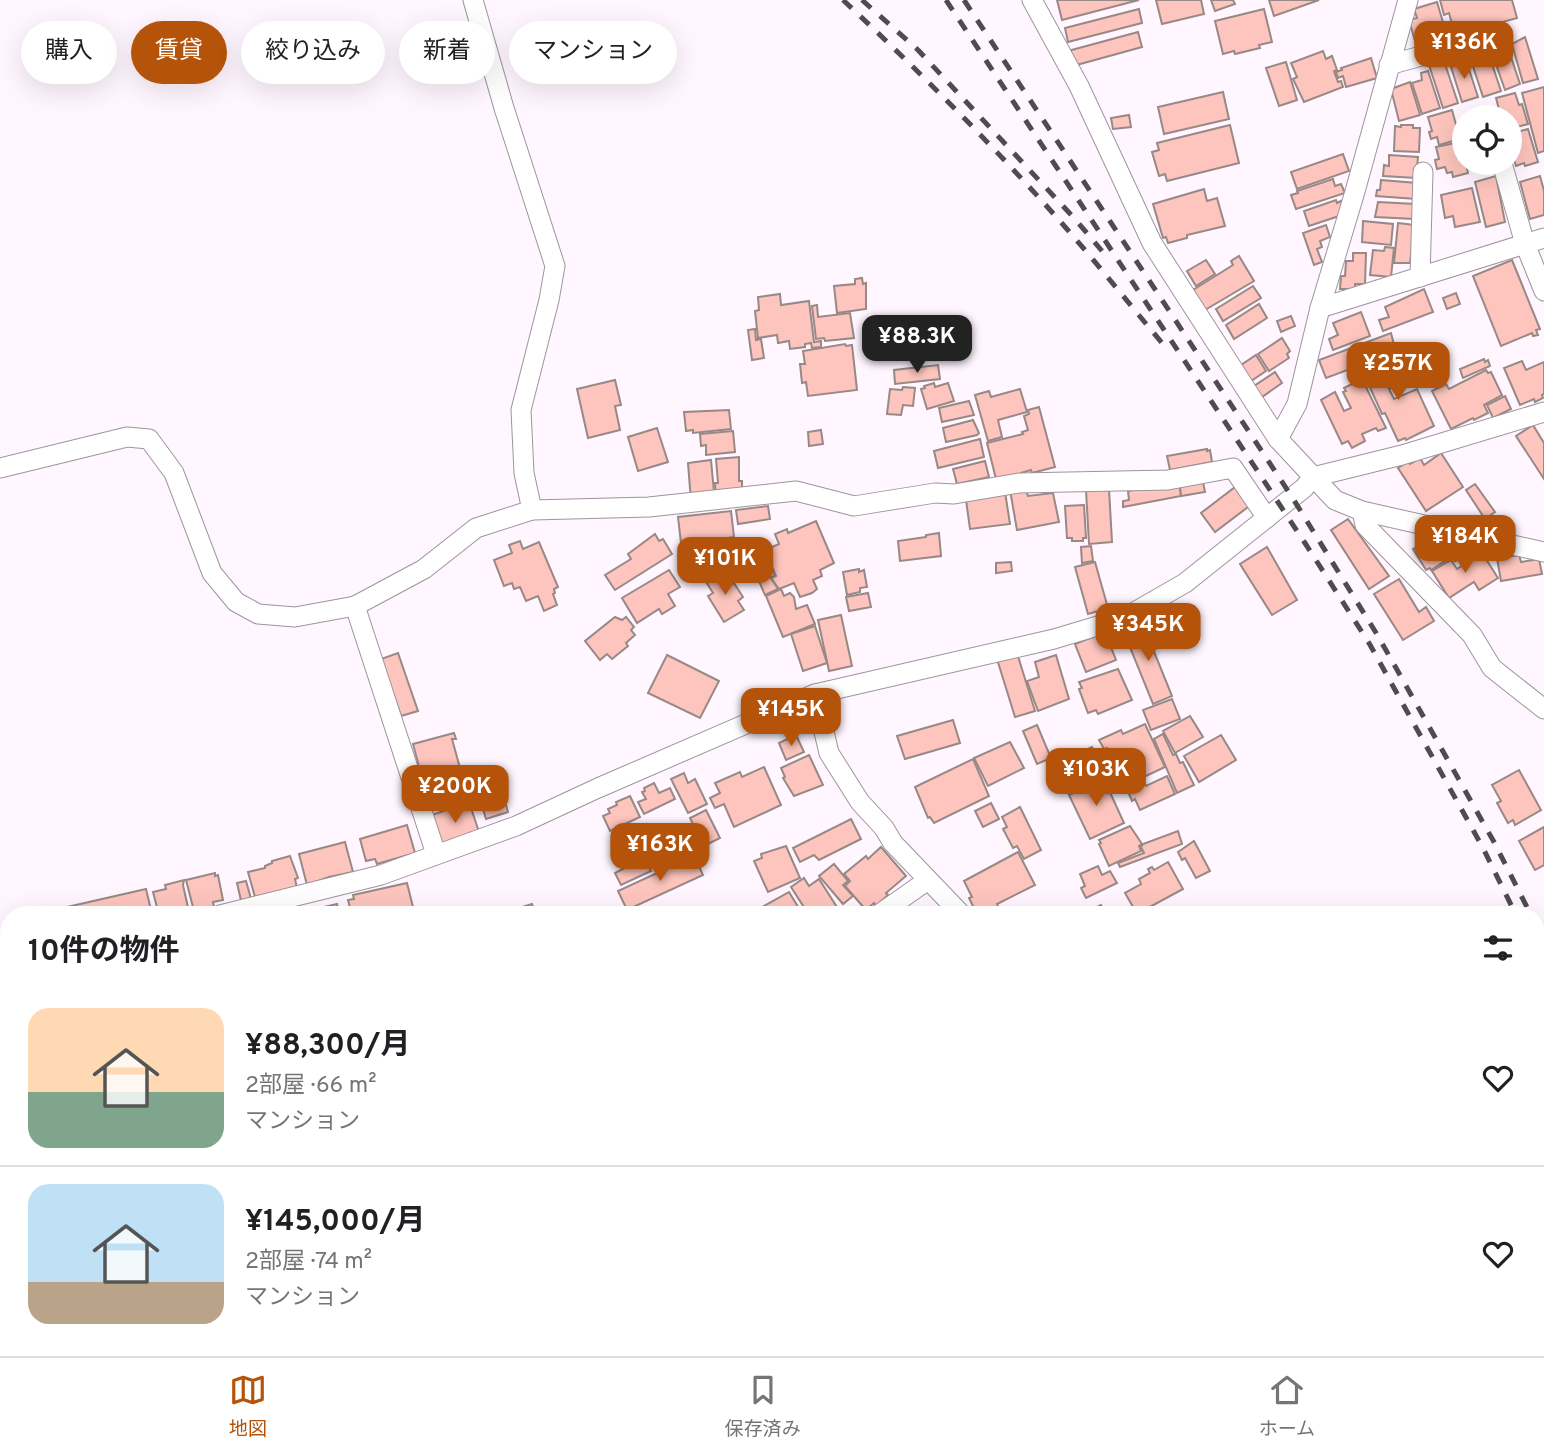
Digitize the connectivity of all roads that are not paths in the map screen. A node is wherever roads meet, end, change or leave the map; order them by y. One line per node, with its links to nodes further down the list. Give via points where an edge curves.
1 (473, 0): 16 (street, via 555,266 521,410 524,472)
2 (1032, 0): 13 (street, via 1079,86 1152,243)
3 (1408, 0): 5 (street)
4 (1499, 34): 5 (street)
5 (1390, 65): 11 (street)
6 (1423, 172): 9 (street)
7 (1508, 175): 8 (street)
8 (1535, 241): 9 (street); 10 (street)
9 (1419, 277): 11 (street)
10 (1544, 291)
11 (1320, 308): 13 (street, via 1297,404)
12 (1544, 412): 15 (street, via 1402,456)
13 (1278, 439): 15 (street)
14 (0, 468): 20 (street, via 127,437 149,439 174,473 212,573 236,602 258,614 295,617)
15 (1313, 477): 17 (street, via 1335,500); 18 (street)
16 (532, 510): 18 (street, via 649,507 796,491 855,506 1019,484 1168,480 1233,468); 20 (street, via 476,528 424,569)
17 (1362, 512): 19 (street); 22 (street, via 1365,525 1472,635 1492,668)
18 (1267, 518): 21 (street, via 1185,583 1124,618 1054,639)
19 (1544, 552)
20 (355, 606): 23 (street)
21 (815, 694): 23 (street, via 516,826); 24 (street, via 829,753 860,802)
22 (1544, 709)
23 (436, 854): 25 (street, via 380,875)
24 (928, 880): 26 (street); 27 (street)
25 (256, 906)
26 (891, 906)
27 (953, 906)

